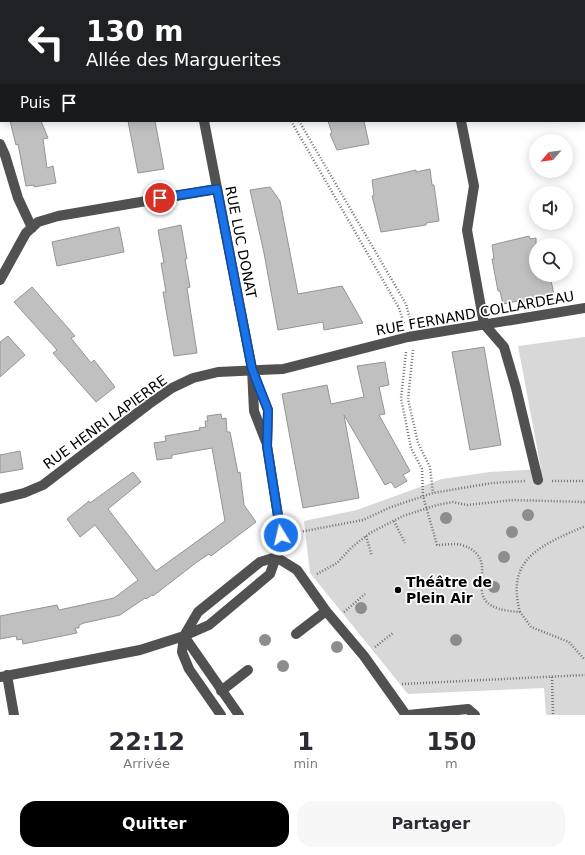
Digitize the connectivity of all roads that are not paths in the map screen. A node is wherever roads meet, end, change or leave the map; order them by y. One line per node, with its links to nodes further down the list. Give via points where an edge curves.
1 (204, 122): 4 (street, RUE LUC DONAT)
2 (461, 122): 8 (street, via 474,186 467,230)
3 (0, 144): 5 (street, via 18,198)
4 (217, 189): 5 (street, via 58,216 38,222); 9 (street, RUE LUC DONAT)
5 (32, 228): 6 (street, via 26,233)
6 (0, 280)
7 (585, 308): 8 (street, RUE FERNAND COLLARDEAU)
8 (484, 324): 9 (street, RUE FERNAND COLLARDEAU, via 411,336 283,369); 10 (street, via 504,347)
9 (252, 369): 11 (street, RUE HENRI LAPIERRE, via 218,372 193,378 172,388 43,485 24,494); 12 (street, RUE LUC DONAT, via 254,411 267,446 281,535)
10 (538, 480)
11 (0, 499)
12 (276, 557): 13 (street, via 297,570); 15 (street, via 260,562 198,612); 15 (street, RUE LUC DONAT, via 270,574 209,625)
13 (326, 610): 14 (street); 22 (street)
14 (296, 634)
15 (184, 636): 17 (street, RUE LUC DONAT, via 140,650); 18 (street); 20 (street, via 182,652 189,669)
16 (248, 670): 18 (street)
17 (3, 676): 19 (street)
18 (221, 690): 21 (street)
19 (14, 715)
20 (220, 715)
21 (239, 715)
22 (407, 715): 23 (street, via 468,709)
23 (475, 715)

